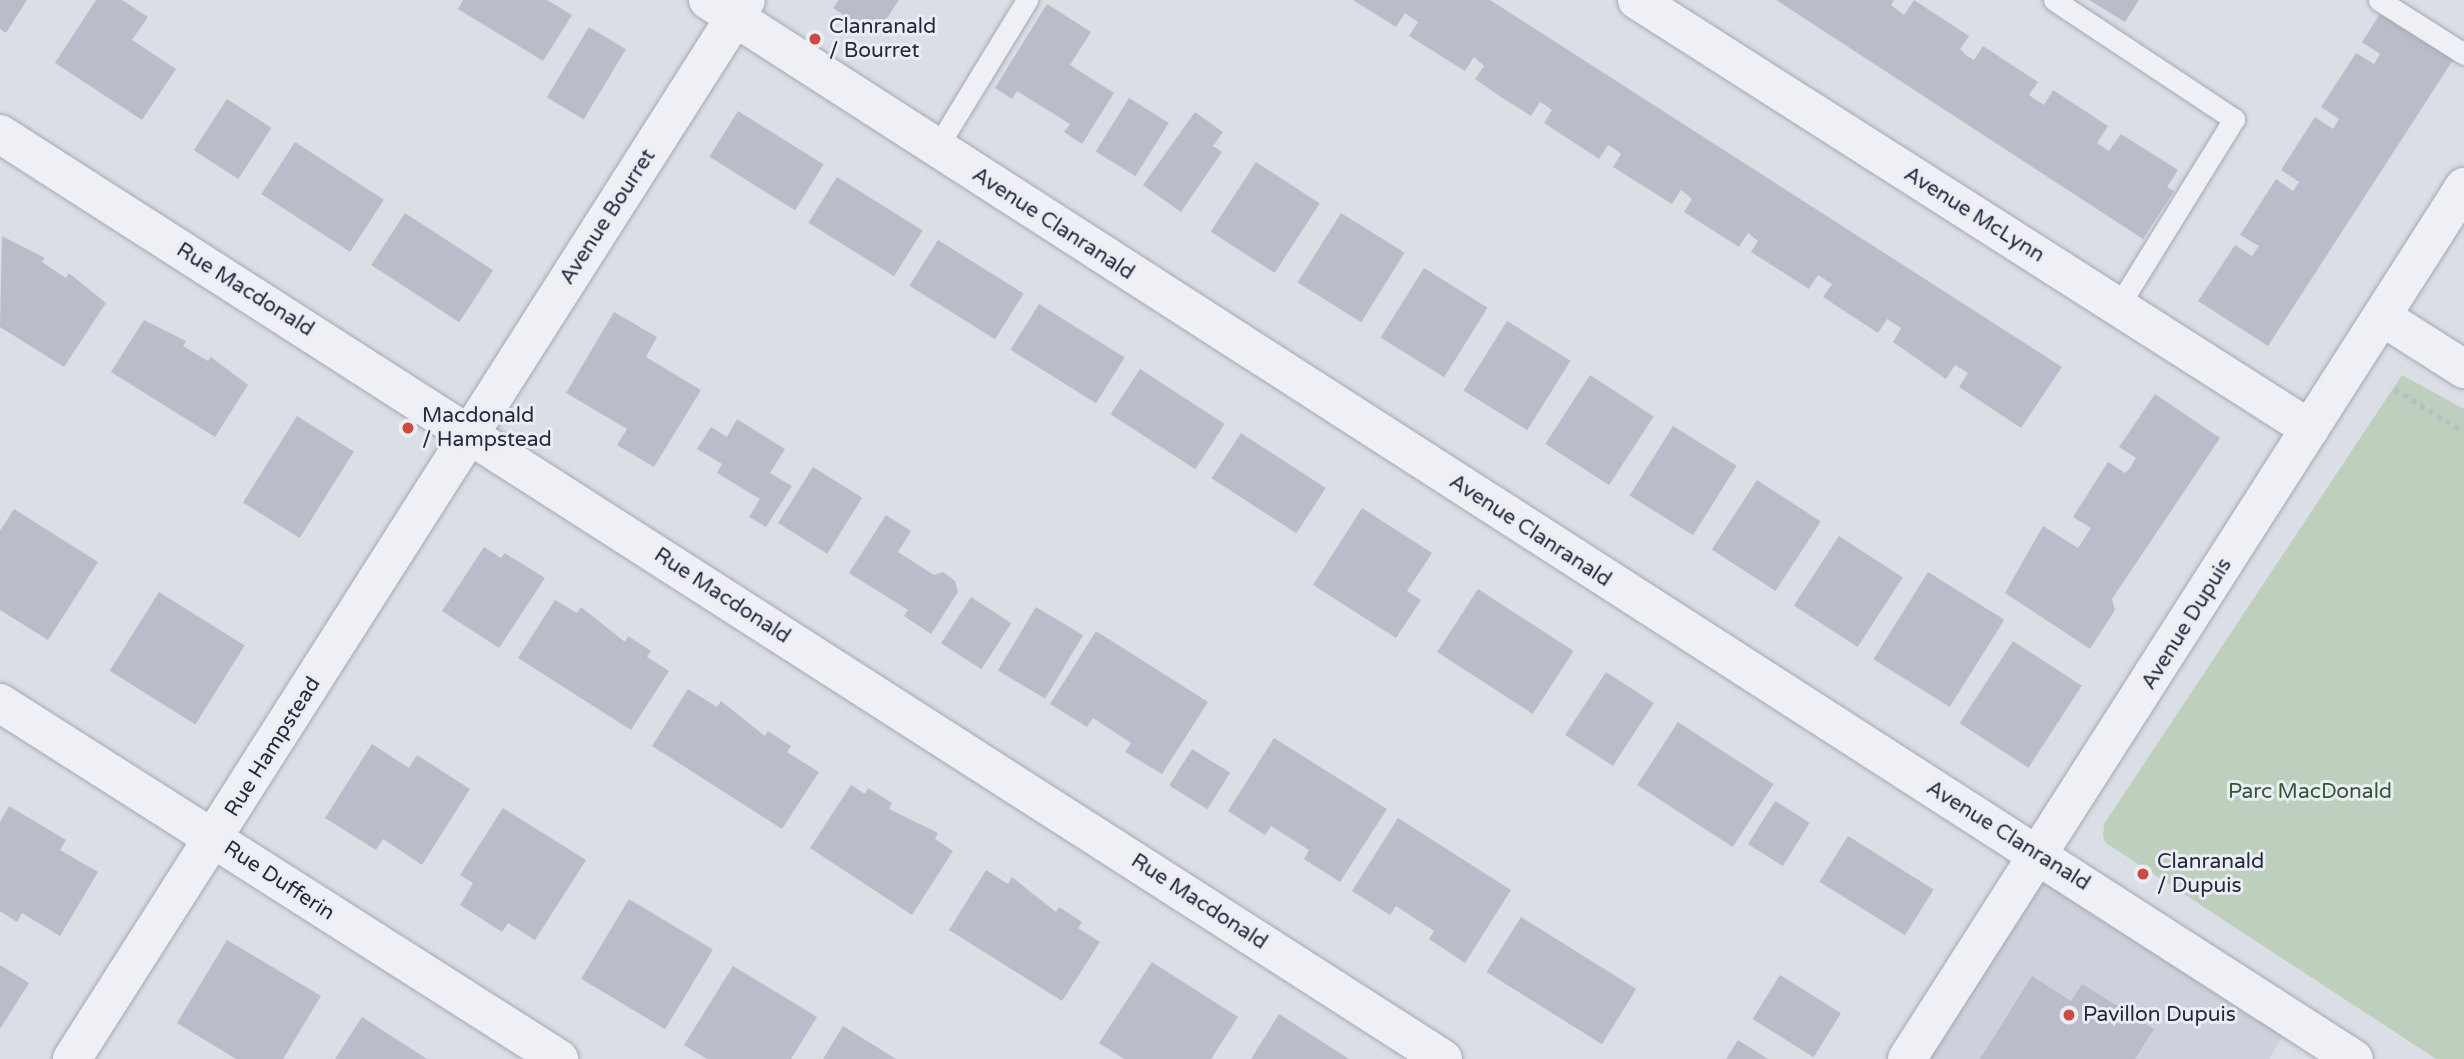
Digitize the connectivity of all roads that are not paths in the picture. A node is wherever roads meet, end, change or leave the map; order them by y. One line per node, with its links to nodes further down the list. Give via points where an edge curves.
1 (1027, 0): 8 (lane)
2 (1637, 0): 10 (street, Avenue McLynn)
3 (2054, 0): 10 (lane, via 2234,119)
4 (2379, 0): 6 (lane)
5 (729, 6): 8 (street, Avenue Clanranald); 14 (street, Avenue Bourret)
6 (2464, 54)
7 (0, 134): 14 (street, Rue Macdonald)
8 (936, 149): 17 (street, Avenue Clanranald)
9 (2464, 187): 11 (street, Avenue Dupuis)
10 (2118, 307): 13 (street, Avenue McLynn)
11 (2384, 318): 12 (street); 13 (street, Avenue Dupuis)
12 (2464, 369)
13 (2310, 429): 17 (street, Avenue Dupuis)
14 (470, 433): 16 (street, Rue Hampstead); 20 (street, Rue Macdonald)
15 (0, 703): 16 (street, Rue Dufferin)
16 (214, 839): 18 (street, Rue Hampstead); 19 (street, Rue Dufferin)
17 (2039, 856): 21 (street, Avenue Dupuis); 22 (street, Avenue Clanranald)
18 (72, 1059)
19 (559, 1059)
20 (1443, 1059)
21 (1907, 1059)
22 (2354, 1059)

